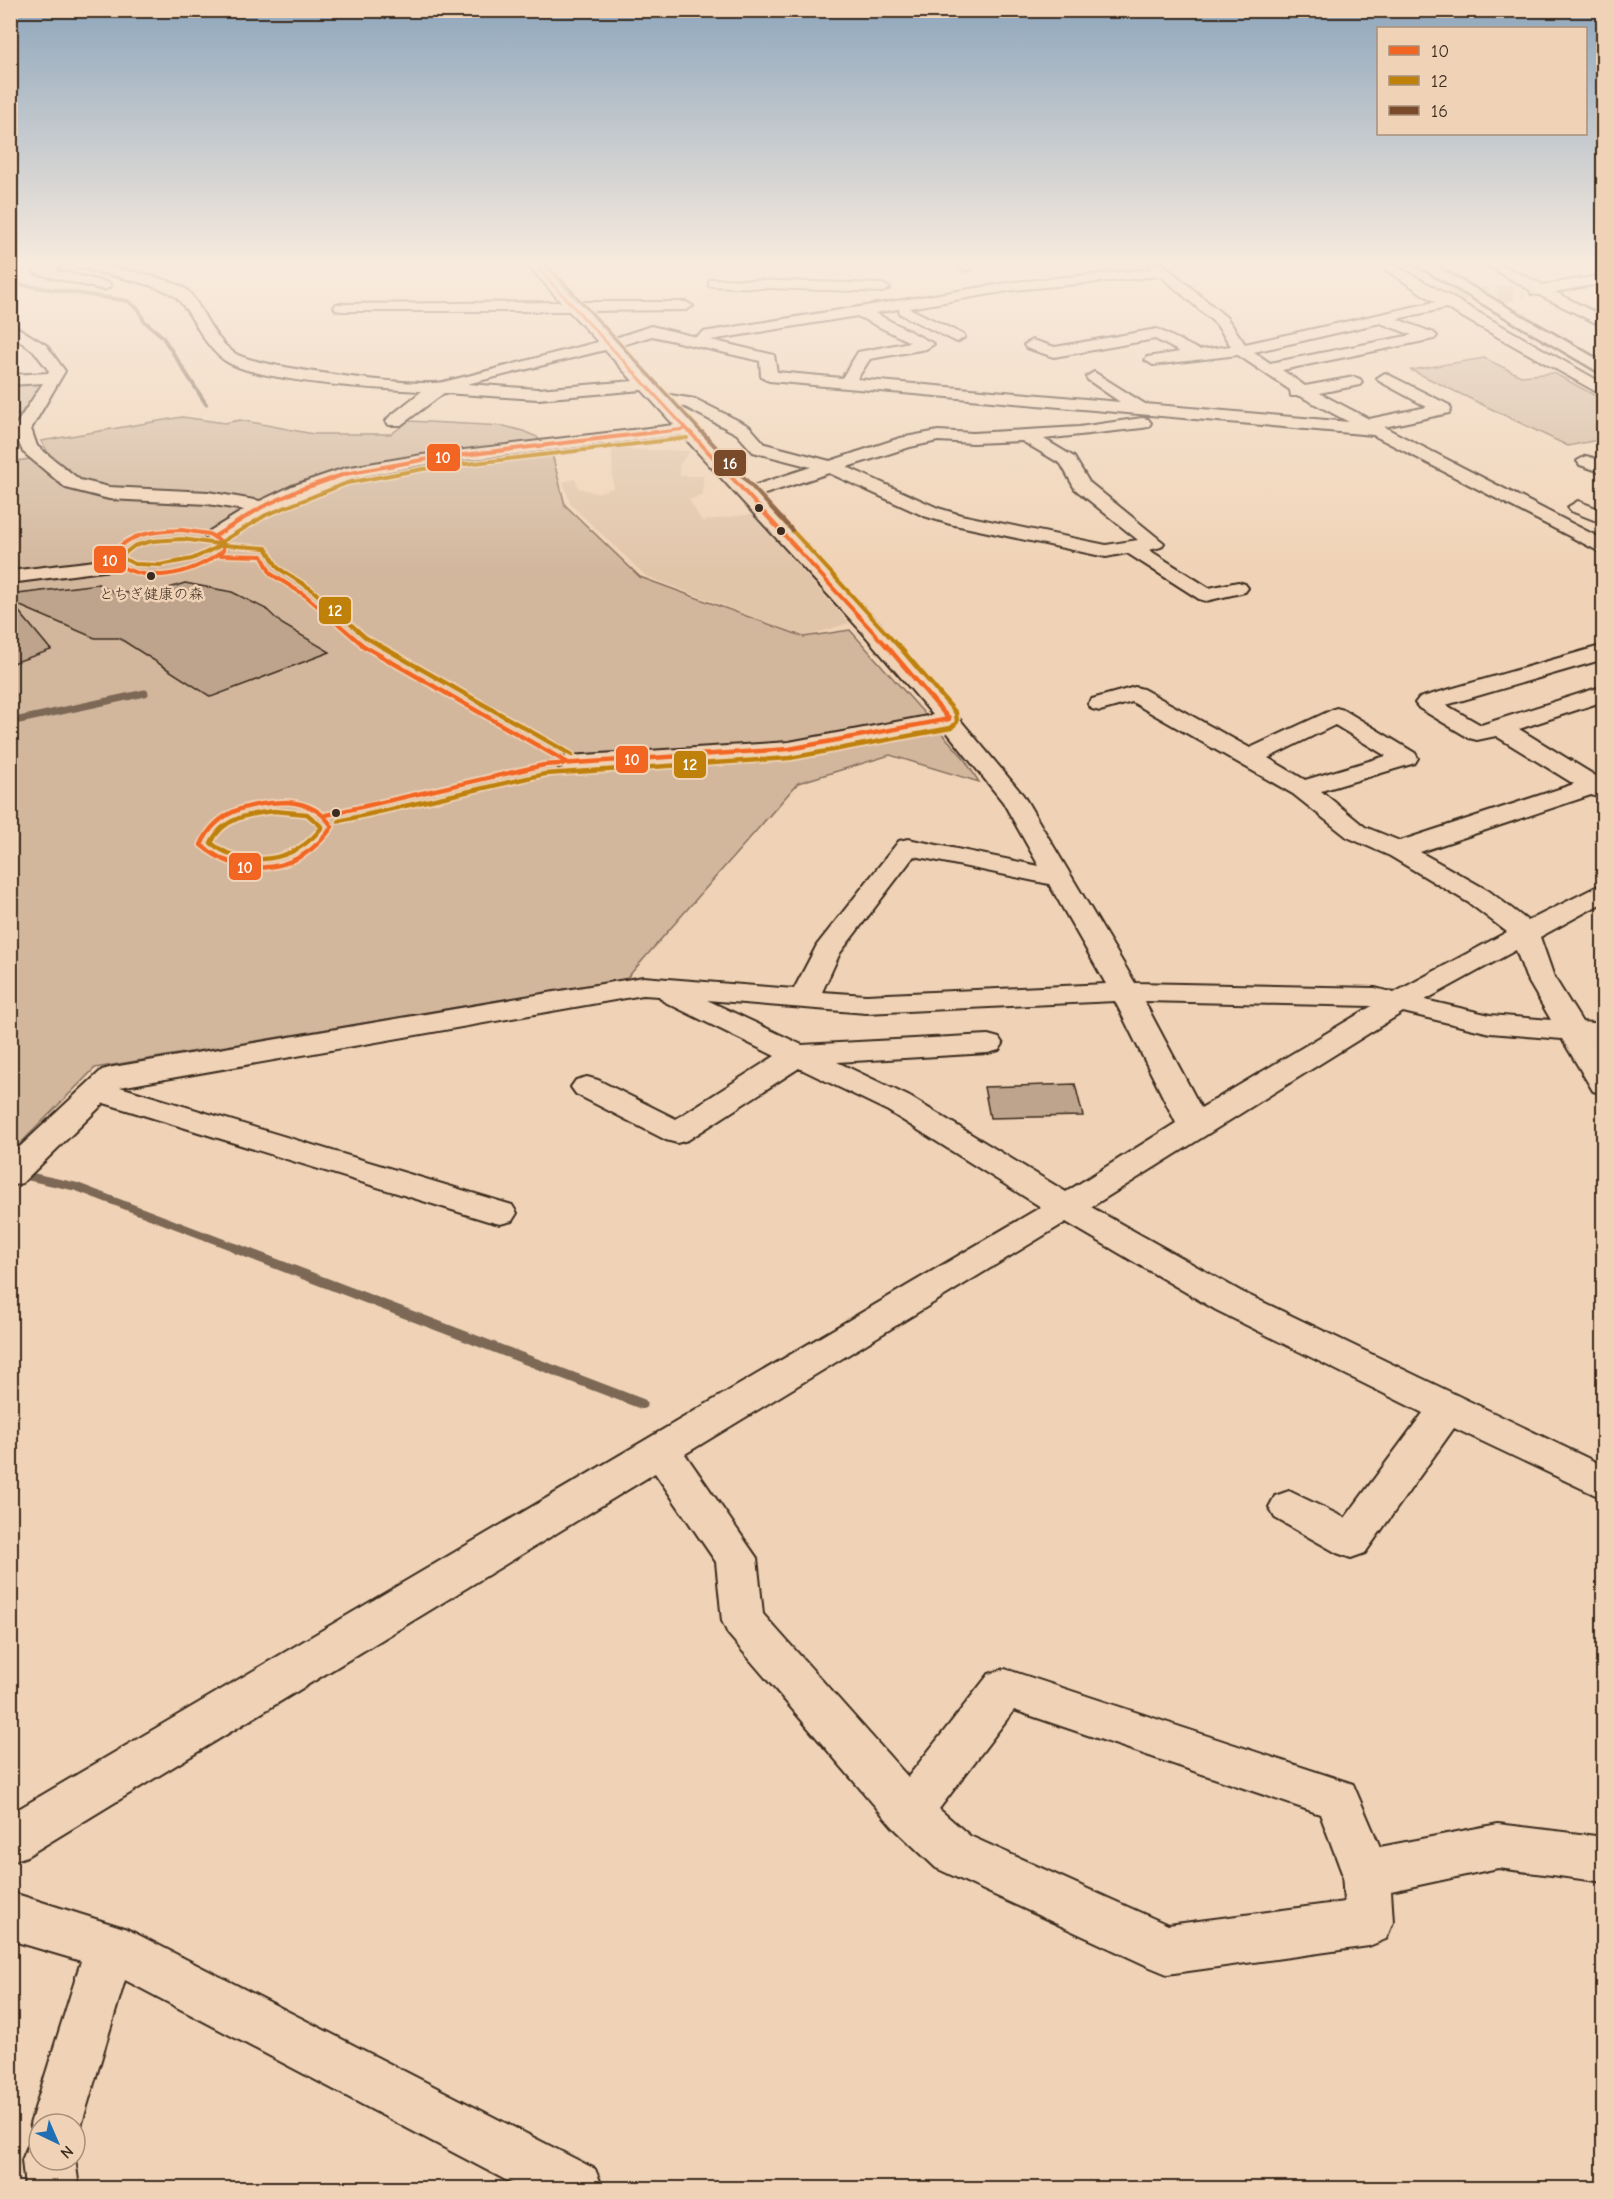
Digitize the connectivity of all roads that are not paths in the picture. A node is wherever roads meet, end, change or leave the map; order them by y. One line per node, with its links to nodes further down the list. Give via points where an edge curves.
1 (54, 367): 11 (street)
2 (254, 367): 16 (street, via 355,382)
3 (515, 367): 16 (street)
4 (627, 367): 18 (street)
5 (768, 367): 14 (street, via 769,376)
6 (857, 367): 14 (street)
7 (1275, 367): 9 (street)
8 (1562, 367): 19 (street)
9 (1267, 368): 17 (street)
10 (1094, 377): 20 (street)
11 (55, 378): 13 (street); 26 (street)
12 (1385, 378): 24 (street, via 1443,409)
13 (10, 380)
14 (848, 381): 20 (street)
15 (1354, 382): 17 (street)
16 (443, 388): 18 (street, via 538,394); 23 (street)
17 (1300, 390): 22 (street); 24 (street)
18 (650, 391): 25 (street); 29 (street, via 689,403 743,430 759,448)
19 (1604, 391)
20 (1144, 411): 21 (street)
21 (1196, 416): 22 (street); 27 (street)
22 (1226, 418): 24 (street)
23 (395, 421)
24 (1372, 427): 36 (street)
25 (686, 429): 31 (street); 32 (street, via 376,467 314,484)
26 (16, 430): 32 (street, via 29,448 73,484 109,493 208,498)
27 (1025, 435): 29 (street, via 938,436 906,441); 37 (street, via 1068,461 1082,485 1154,543)
28 (1586, 461): 30 (street)
29 (831, 467): 31 (street); 37 (street, via 957,520 1106,551)
30 (1604, 468)
31 (747, 494): 44 (street, via 872,628)
32 (261, 507): 35 (street)
33 (1578, 507): 34 (street)
34 (1604, 519)
35 (215, 536)
36 (1600, 543)
37 (1131, 546): 40 (street, via 1206,595)
38 (112, 565): 39 (street)
39 (10, 577)
40 (1238, 588)
41 (1604, 652): 45 (street, via 1427,703 1477,733)
42 (1604, 693): 45 (street)
43 (1100, 704): 46 (street, via 1135,694)
44 (949, 718): 47 (street, via 789,748); 51 (street, via 1014,800)
45 (1500, 728): 49 (street)
46 (1250, 758): 48 (street); 48 (street, via 1336,715 1406,759)
47 (568, 763)
48 (1302, 789): 50 (street, via 1356,832)
49 (1599, 789): 50 (street)
50 (1399, 850): 53 (street, via 1479,897)
51 (1059, 878): 55 (street); 56 (street, via 908,847 827,951)
52 (1604, 891): 53 (street)
53 (1524, 932): 57 (street); 58 (street, via 1540,976)
54 (656, 987): 56 (street); 61 (street); 64 (street, via 643,986 113,1077)
55 (1125, 992): 56 (street, via 866,1004); 57 (street, via 1375,997); 65 (street)
56 (804, 999)
57 (1399, 1002): 58 (street, via 1491,1024); 65 (street)
58 (1573, 1031): 59 (street); 62 (street)
59 (1604, 1033)
60 (988, 1044): 61 (street)
61 (798, 1055): 63 (street, via 677,1133); 67 (street, via 899,1104)
62 (1604, 1084)
63 (587, 1087)
64 (99, 1091): 66 (street); 68 (street)
65 (1194, 1126): 67 (street)
66 (10, 1175)
67 (1066, 1207): 69 (street, via 1229,1301); 70 (street)
68 (500, 1213)
69 (1447, 1409): 71 (street); 72 (street, via 1351,1541)
70 (661, 1450): 73 (street, via 736,1558 743,1621); 74 (street)
71 (1604, 1484)
72 (1289, 1507)
73 (909, 1812): 76 (street, via 953,1852 1167,1950 1369,1922); 76 (street, via 1005,1688 1337,1799)
74 (10, 1840)
75 (1604, 1860): 76 (street, via 1497,1846)
76 (1366, 1873)
77 (10, 1916): 78 (street)
78 (110, 1946): 79 (street); 82 (street)
79 (61, 2112)
80 (50, 2172): 81 (street)
81 (52, 2188)
82 (576, 2188)

